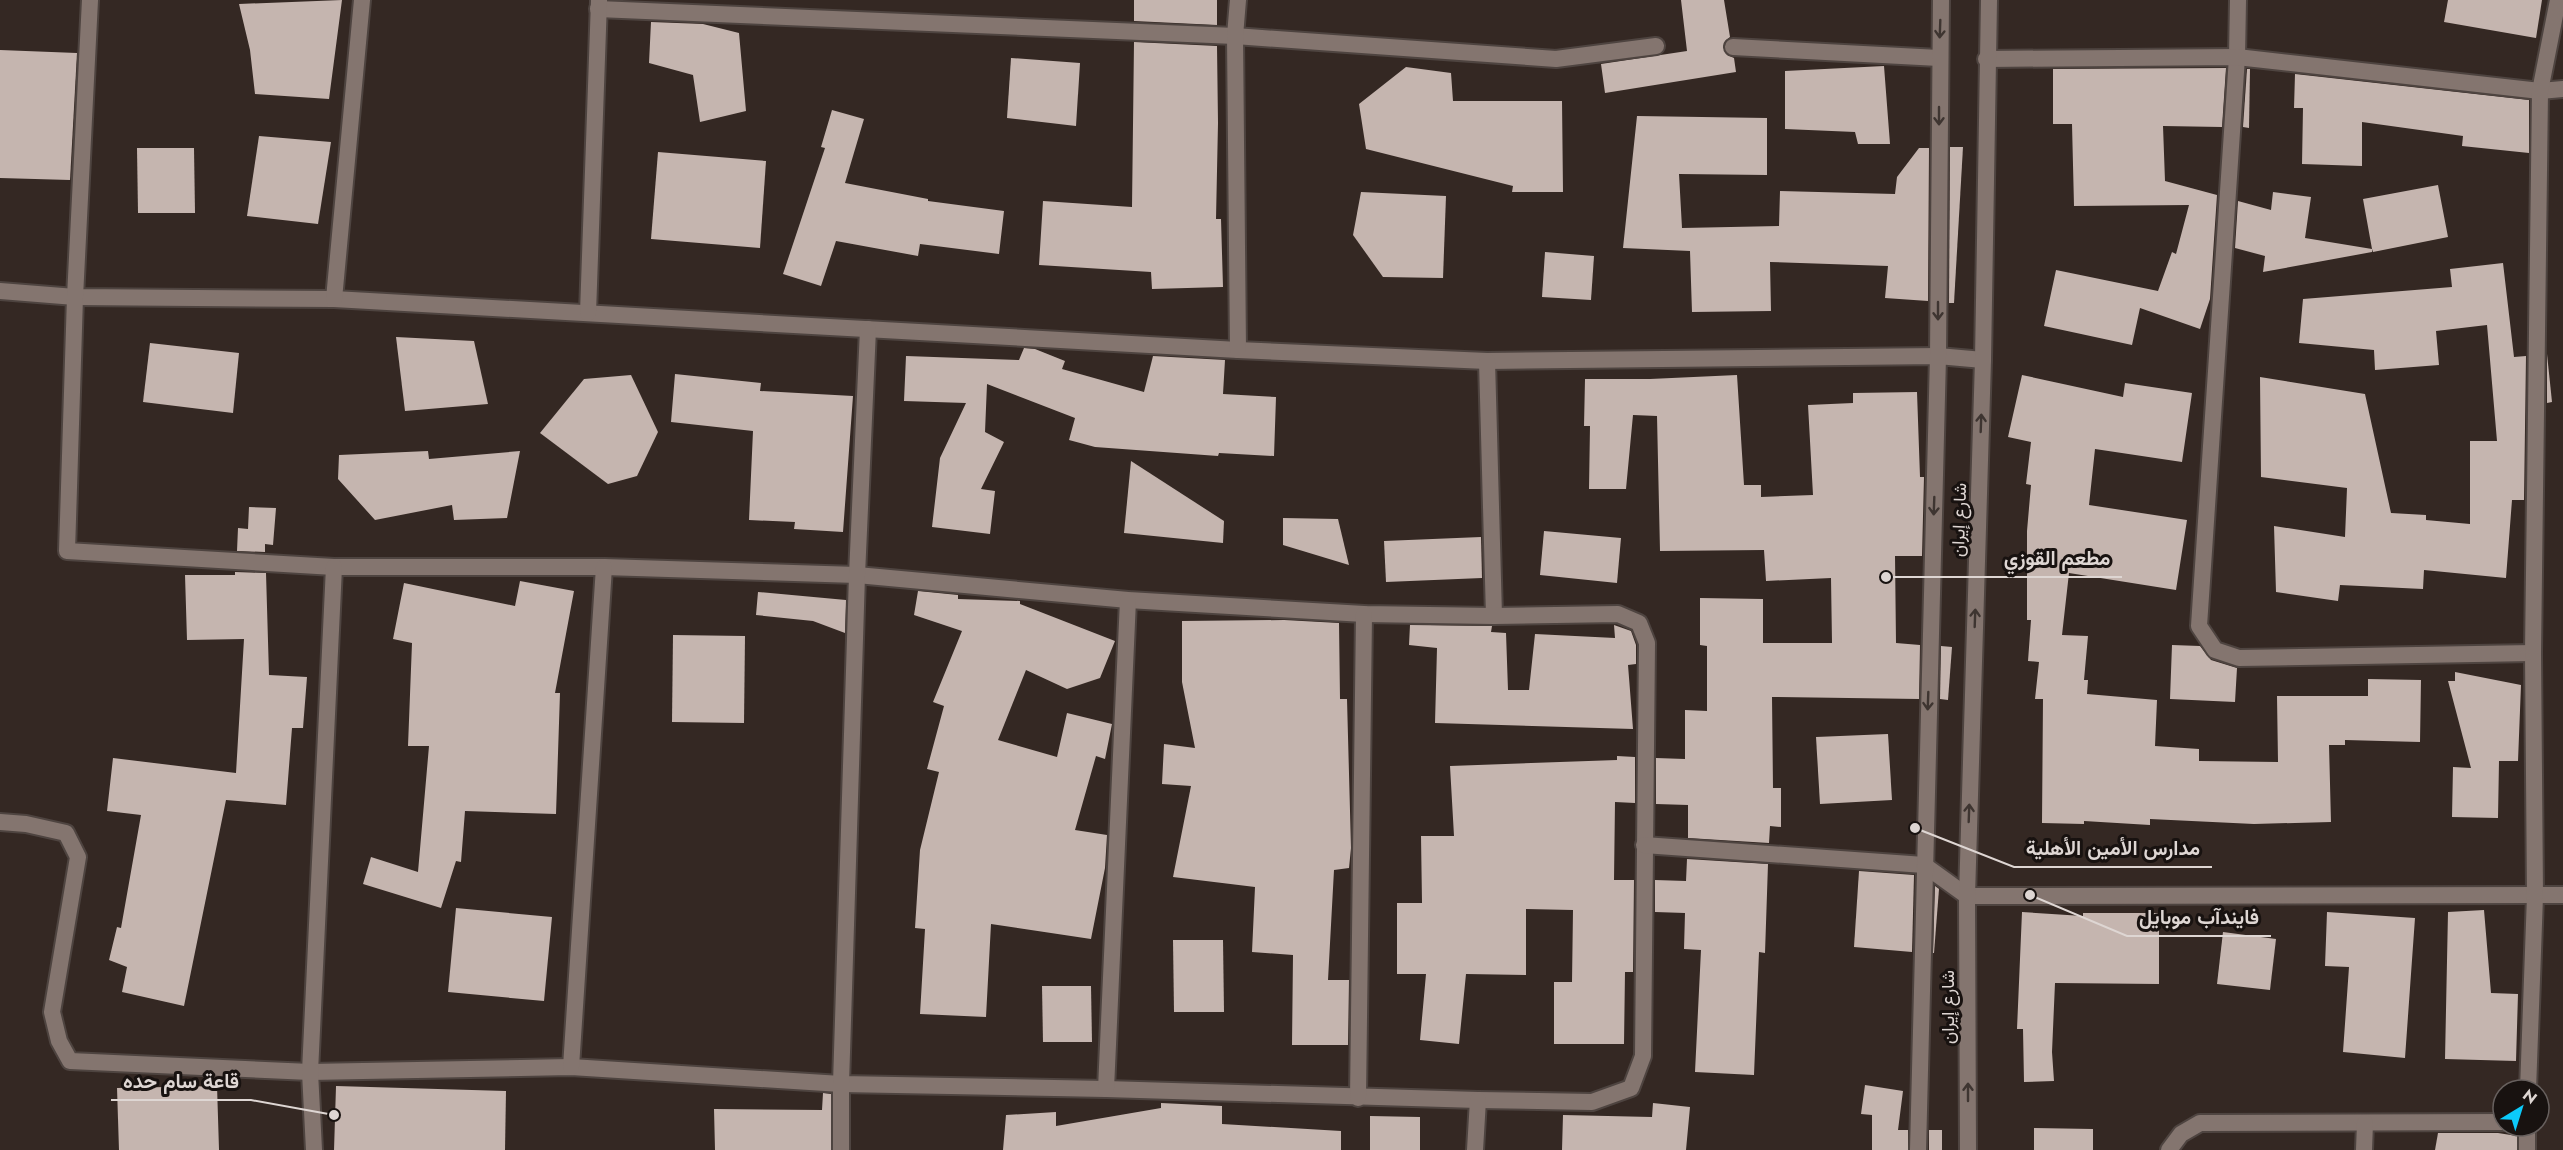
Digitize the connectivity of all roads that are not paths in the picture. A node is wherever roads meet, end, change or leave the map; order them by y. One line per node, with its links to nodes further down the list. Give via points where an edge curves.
1 (90, 0): 18 (street)
2 (362, 0): 19 (street)
3 (1238, 0): 9 (street)
4 (1941, 0): 13 (street, شارع إيران, one-way to 13)
5 (1989, 0): 14 (street, شارع إيران)
6 (2238, 0): 12 (street)
7 (2558, 0): 16 (street)
8 (598, 5): 9 (street); 20 (street)
9 (1235, 36): 10 (street, via 1556,59); 22 (street)
10 (1656, 46)
11 (1733, 47): 13 (street)
12 (2237, 57): 14 (street); 16 (street); 32 (street, via 2199,626 2215,650 2239,658)
13 (1939, 58): 23 (street, شارع إيران, one-way to 23)
14 (1986, 59): 24 (street, شارع إيران)
15 (2563, 89): 16 (street)
16 (2540, 91): 32 (street)
17 (0, 291): 18 (street)
18 (75, 297): 19 (street); 26 (street, via 67,551)
19 (334, 300): 20 (street)
20 (588, 313): 21 (street)
21 (868, 329): 22 (street); 28 (street)
22 (1238, 350): 25 (street)
23 (1938, 356): 24 (street); 25 (street); 35 (street, شارع إيران, one-way to 35)
24 (1983, 360): 37 (street, شارع إيران, one-way to 24)
25 (1487, 361): 31 (street)
26 (334, 567): 27 (street); 40 (street)
27 (604, 567): 28 (street); 39 (street)
28 (857, 575): 29 (street); 42 (street)
29 (1128, 600): 30 (street); 43 (street)
30 (1364, 614): 31 (street); 44 (street)
31 (1494, 616): 34 (street, via 1618,614 1639,623 1647,643)
32 (2533, 653): 38 (street)
33 (0, 822): 40 (street, via 66,833 78,857 51,1012 59,1041 70,1061)
34 (1644, 845): 35 (street); 45 (street, via 1643,1056 1631,1088 1592,1102)
35 (1924, 865): 37 (street); 51 (street, شارع إيران)
36 (2563, 895): 38 (street)
37 (1967, 896): 38 (street); 52 (street, شارع إيران, one-way to 37)
38 (2535, 896): 41 (street)
39 (571, 1067): 40 (street); 42 (street)
40 (310, 1072): 48 (street)
41 (2528, 1078)
42 (841, 1084): 43 (street); 49 (street)
43 (1106, 1089): 44 (street)
44 (1358, 1098): 45 (street)
45 (1478, 1100): 50 (street)
46 (2491, 1122): 47 (street)
47 (2365, 1123): 53 (street, via 2200,1123 2181,1134); 54 (street)
48 (314, 1150)
49 (841, 1150)
50 (1475, 1150)
51 (1918, 1150)
52 (1968, 1150)
53 (2169, 1150)
54 (2364, 1150)

